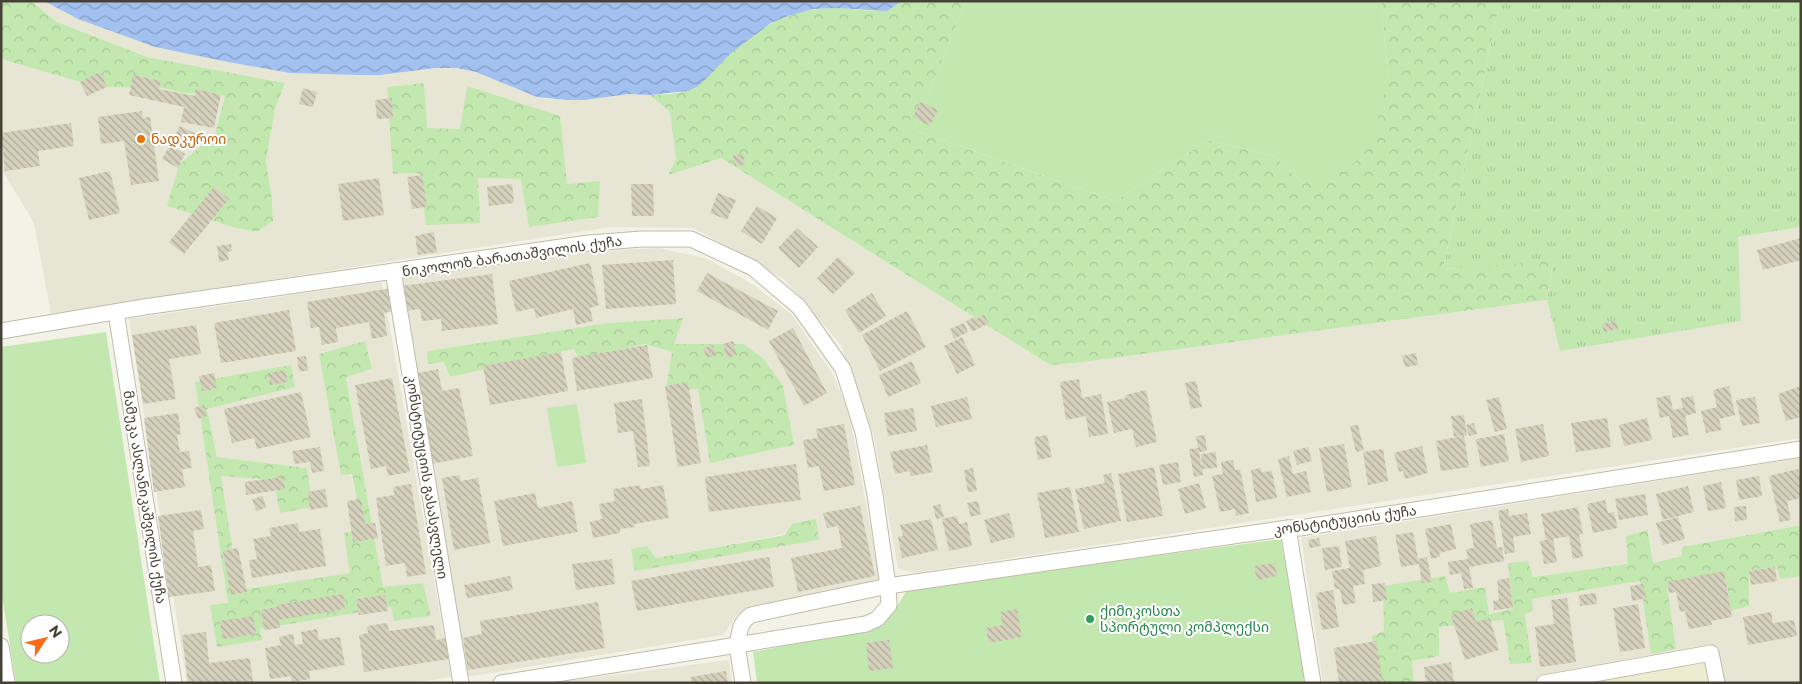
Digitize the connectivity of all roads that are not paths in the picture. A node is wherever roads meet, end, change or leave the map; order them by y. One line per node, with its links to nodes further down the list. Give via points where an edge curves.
1 (393, 271): 2 (street, ნიკოლოზ ბარათაშვილის ქუჩა); 6 (street, ნიკოლოზ ბარათაშვილის ქუჩა, via 589,243 651,239 691,239 753,268 799,307 842,369 863,432); 11 (street, კონსტიტუციის გასასვლელი)
2 (116, 312): 3 (street, ნიკოლოზ ბარათაშვილის ქუჩა); 10 (street, მამუკა ასლანიკაშვილის ქუჩა)
3 (1, 331)
4 (1801, 449): 5 (street, კონსტიტუციის ქუჩა)
5 (1288, 528): 6 (street, კონსტიტუციის ქუჩა); 14 (street)
6 (888, 586): 7 (street, კონსტიტუციის ქუჩა, via 751,615 741,626); 7 (street, via 889,605 877,619 866,624)
7 (737, 645): 12 (street); 13 (street)
8 (1, 646): 9 (street)
9 (7, 683)
10 (174, 683)
11 (461, 683)
12 (501, 683)
13 (743, 683)
14 (1313, 683)
15 (1544, 683): 16 (street, via 1712,653)
16 (1717, 683)

